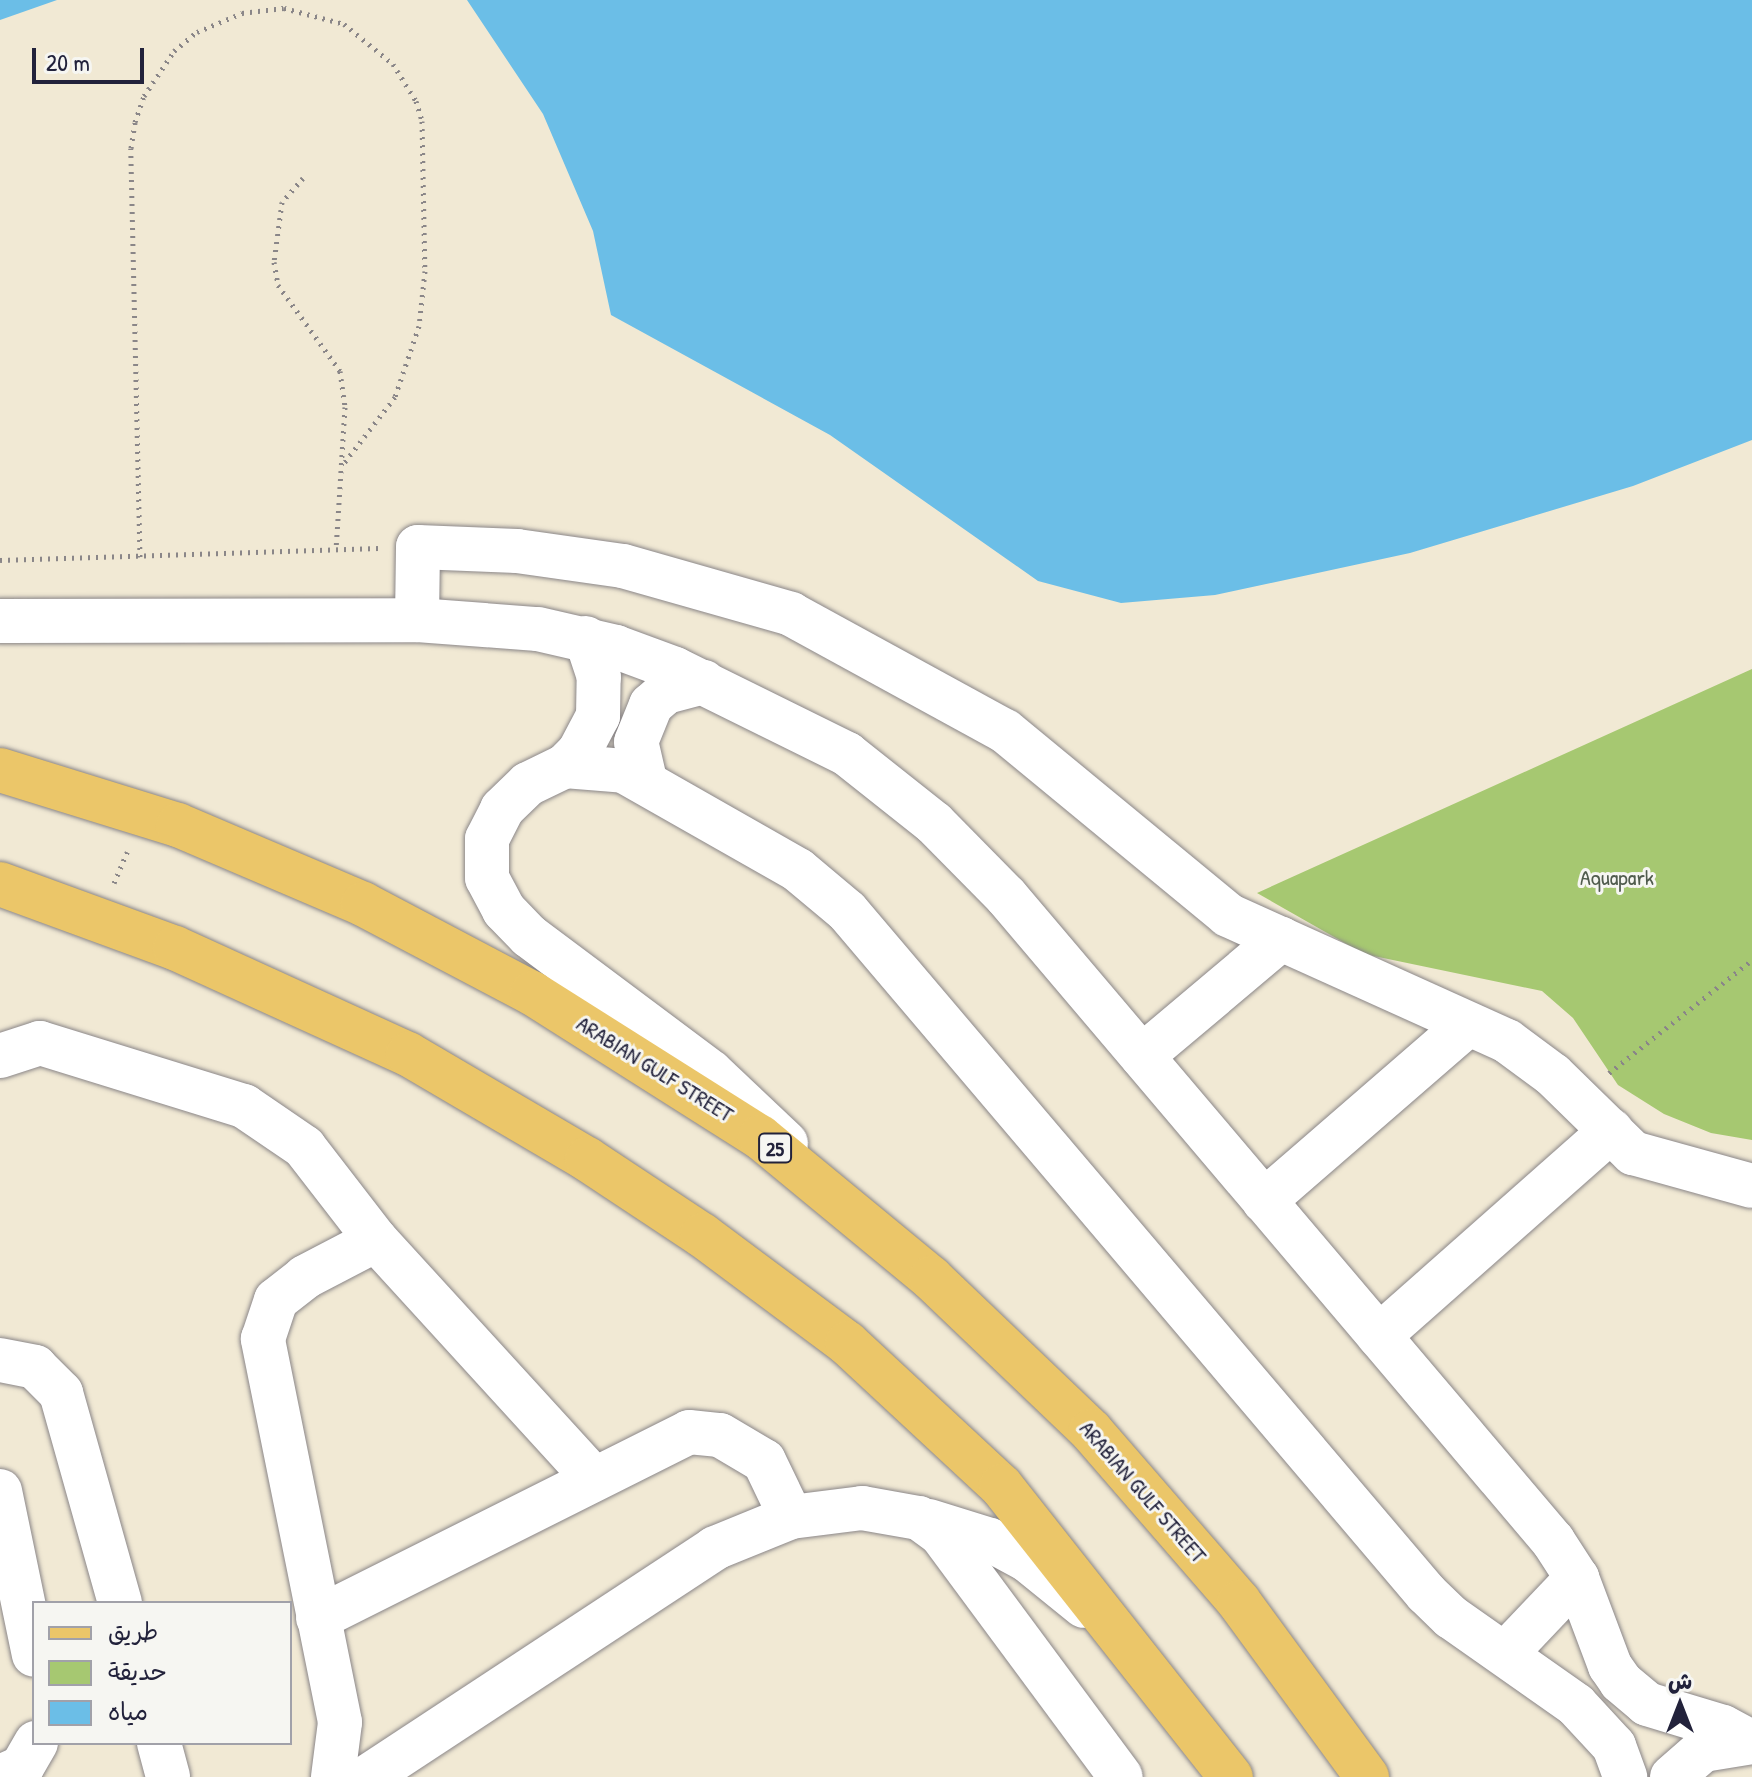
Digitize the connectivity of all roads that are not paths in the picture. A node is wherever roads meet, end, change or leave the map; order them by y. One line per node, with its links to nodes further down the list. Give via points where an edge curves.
1 (417, 620): 2 (street); 3 (street, via 515,626); 9 (street, via 418,547 517,551 623,566 791,614 1005,731 1228,915)
2 (0, 621)
3 (586, 638): 4 (street); 5 (street, via 599,677 598,716)
4 (704, 682): 7 (street, via 666,692 651,705 636,742); 12 (street, via 847,754 925,815 1006,896)
5 (565, 766): 7 (street, via 610,766); 15 (street, via 528,784 493,824 485,868 496,898 529,936 740,1097)
6 (0, 770): 15 (main road, ARABIAN GULF STREET / 25, via 143,814 275,864 450,947 677,1082)
7 (645, 780): 29 (street, via 798,870 868,930 1426,1593)
8 (0, 884): 27 (main road, via 100,918 408,1054 587,1159 702,1235 847,1343 952,1438 1046,1537)
9 (1281, 939): 10 (street); 12 (street)
10 (1468, 1024): 13 (street, via 1507,1041); 16 (street)
11 (0, 1056): 17 (street, via 40,1043 244,1106 304,1147)
12 (1142, 1056): 16 (street)
13 (1611, 1131): 14 (street, via 1633,1153); 18 (street)
14 (1752, 1186)
15 (835, 1194): 30 (main road, ARABIAN GULF STREET / 25, via 1008,1347 1091,1431)
16 (1264, 1201): 18 (street)
17 (376, 1240): 20 (street); 26 (street, via 305,1277 276,1300 263,1339)
18 (1379, 1336): 24 (street, via 1553,1541)
19 (0, 1360): 25 (street, via 35,1367 61,1393)
20 (594, 1479): 22 (street, via 689,1432 720,1435 764,1461); 26 (street)
21 (0, 1491): 28 (street)
22 (791, 1517): 23 (street, via 862,1508); 37 (street, via 715,1548)
23 (919, 1518): 27 (street, via 990,1540 1027,1560); 38 (street, via 960,1555)
24 (1577, 1578): 29 (street); 31 (street, via 1621,1682 1647,1704 1723,1727)
25 (119, 1601)
26 (318, 1618): 36 (street, via 340,1722)
27 (1125, 1638): 39 (main road)
28 (32, 1645)
29 (1505, 1654): 42 (street, via 1605,1733)
30 (1304, 1685): 40 (main road, ARABIAN GULF STREET / 25); 41 (street)
31 (1750, 1741): 43 (street, via 1703,1750)
32 (35, 1745): 34 (street, via 22,1767)
33 (160, 1745): 35 (street)
34 (6, 1776)
35 (168, 1777)
36 (333, 1777)
37 (367, 1777)
38 (1121, 1777)
39 (1231, 1777)
40 (1367, 1777)
41 (1391, 1777)
42 (1625, 1777)
43 (1672, 1777)

